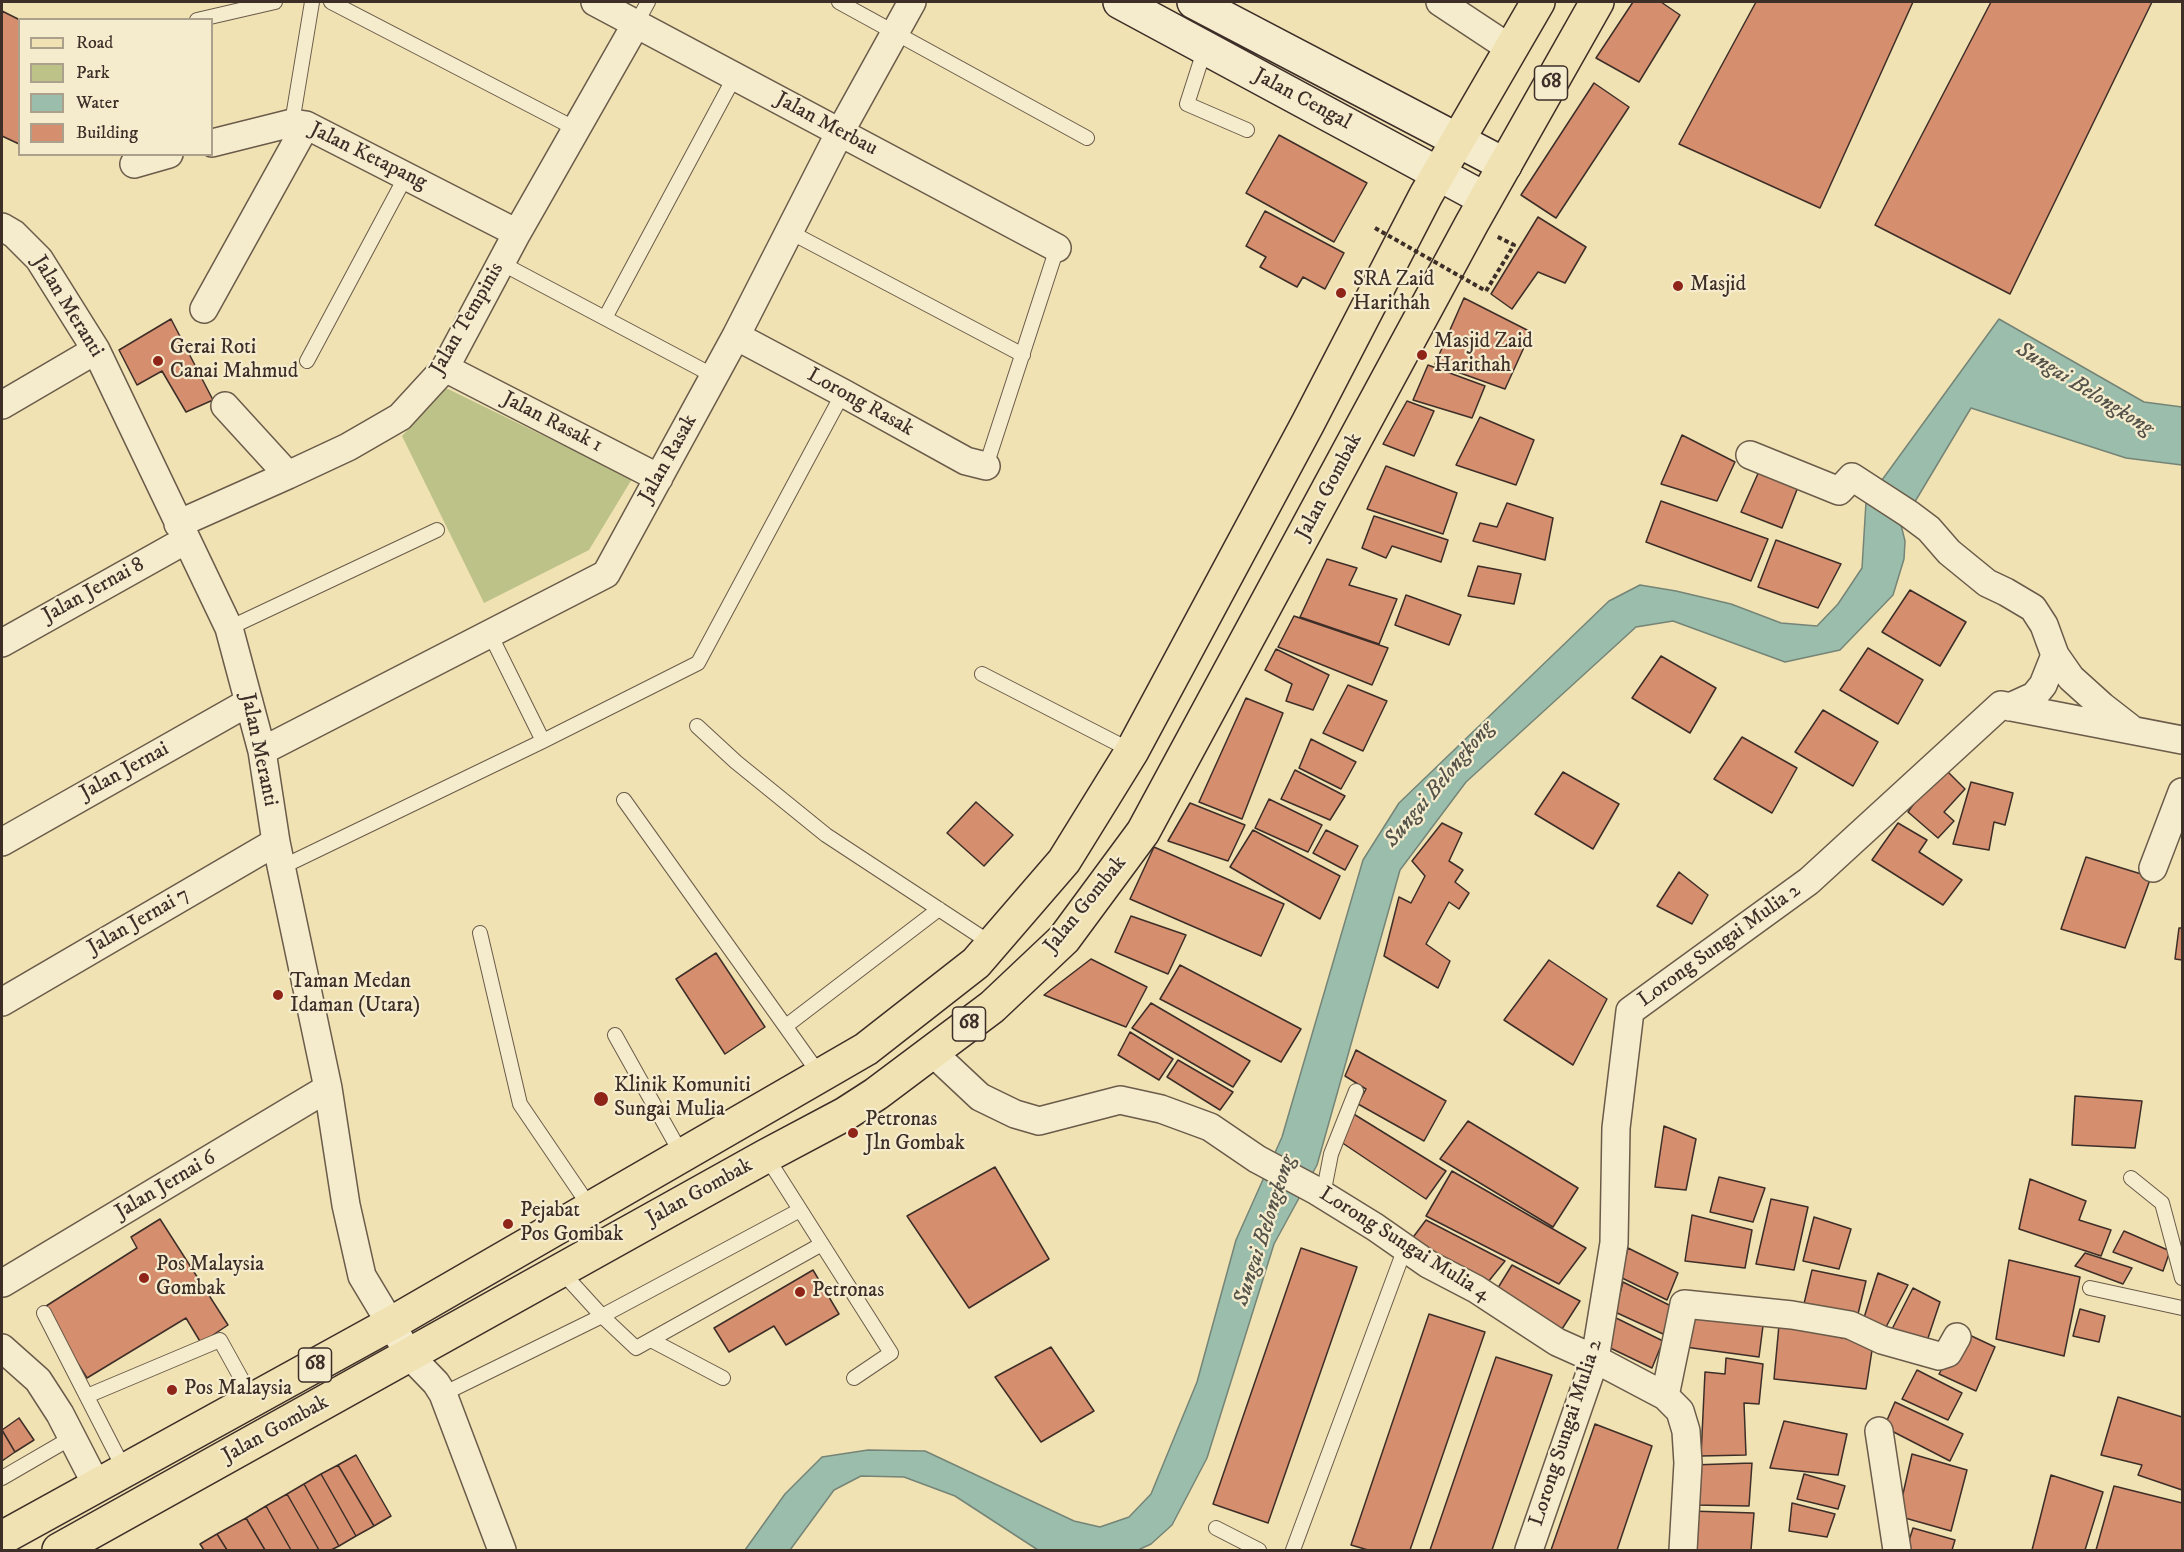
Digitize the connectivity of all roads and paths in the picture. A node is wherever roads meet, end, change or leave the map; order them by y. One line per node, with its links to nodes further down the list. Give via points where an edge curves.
1 (275, 2): 13 (lane)
2 (312, 2): 18 (lane)
3 (331, 2): 19 (lane)
4 (596, 2): 12 (street, Jalan Merbau)
5 (839, 2): 14 (lane)
6 (912, 2): 14 (street, Jalan Rasak)
7 (1120, 2): 15 (street, Jalan Cengal)
8 (1194, 2): 23 (street, Jalan Cengal)
9 (1440, 2): 16 (street)
10 (1538, 2): 16 (main road, Jalan Gombak / 68)
11 (1597, 2): 27 (main road, Jalan Gombak / 68)
12 (642, 13): 17 (street, Jalan Merbau); 19 (street, Jalan Tempinis)
13 (206, 18)
14 (895, 33): 21 (street, Jalan Rasak); 22 (lane)
15 (1205, 48): 20 (lane, via 1188,104); 28 (street, Jalan Cengal)
16 (1510, 49): 23 (main road, Jalan Gombak / 68)
17 (735, 76): 21 (street, Jalan Merbau); 39 (lane)
18 (299, 124): 24 (street, Jalan Ketapang); 29 (street, Jalan Ketapang); 38 (street)
19 (576, 129): 34 (street, Jalan Tempinis)
20 (1247, 130)
21 (840, 132): 33 (street, Jalan Rasak); 36 (street, Jalan Merbau)
22 (1088, 138)
23 (1457, 140): 27 (street, Jalan Cengal); 28 (main road, Jalan Gombak / 68)
24 (213, 143)
25 (162, 156): 26 (street)
26 (134, 164)
27 (1505, 165): 30 (main road, Jalan Gombak / 68)
28 (1438, 174): 30 (street, Jalan Cengal); 67 (main road, Jalan Gombak / 68)
29 (406, 176): 34 (street, Jalan Ketapang); 43 (lane)
30 (1485, 199): 79 (main road, Jalan Gombak / 68, via 1143,832 1064,939 992,1007)
31 (2, 227): 41 (street, Jalan Meranti, via 39,259)
32 (1375, 228): 35 (path, bridge, via 1486,291)
33 (790, 231): 40 (street, Jalan Rasak); 42 (lane)
34 (517, 233): 37 (street, Jalan Tempinis)
35 (1514, 245)
36 (1058, 248): 42 (lane)
37 (501, 263): 39 (lane); 44 (street, Jalan Tempinis)
38 (204, 309)
39 (605, 318): 45 (lane)
40 (735, 336): 45 (street, Jalan Rasak); 46 (street, Lorong Rasak)
41 (96, 350): 47 (street); 54 (street, Jalan Meranti)
42 (1023, 356): 50 (lane)
43 (307, 361)
44 (445, 368): 51 (street, Jalan Tempinis, via 400,417); 52 (street, Jalan Rasak 1)
45 (714, 376): 52 (street, Jalan Rasak)
46 (843, 393): 50 (street, Lorong Rasak, via 966,461); 65 (lane, via 698,663)
47 (2, 405)
48 (225, 406): 51 (street)
49 (1749, 455): 58 (street, via 1839,491 1852,477 1909,514 1987,583 2033,608)
50 (986, 466)
51 (288, 475): 54 (street, Jalan Tempinis)
52 (659, 478): 56 (street, Jalan Rasak, via 606,574)
53 (437, 530): 55 (lane)
54 (182, 532): 55 (street, Jalan Meranti); 57 (street, Jalan Jernai 8)
55 (229, 628): 60 (street, Jalan Meranti)
56 (490, 634): 65 (lane); 66 (street, Jalan Rasak)
57 (2, 643)
58 (2055, 654): 61 (street, via 2043,685 2034,696); 63 (street, via 2071,678)
59 (982, 674): 67 (lane)
60 (249, 702): 66 (street, Jalan Meranti); 70 (street, Jalan Jernai)
61 (2010, 707): 63 (street); 103 (street, Lorong Sungai Mulia 2, via 2001,705 1809,881 1630,1011 1616,1128 1614,1243)
62 (697, 726): 73 (lane, via 826,835)
63 (2133, 731): 64 (street)
64 (2182, 740)
65 (543, 741): 71 (lane)
66 (261, 751): 71 (street, Jalan Meranti)
67 (1132, 752): 75 (main road, Jalan Gombak / 68, via 1064,861)
68 (2182, 792): 72 (street)
69 (624, 800): 77 (lane)
70 (2, 842)
71 (279, 855): 76 (street, Jalan Jernai 7); 81 (street, Jalan Meranti)
72 (2153, 868)
73 (939, 909): 75 (lane); 77 (lane)
74 (480, 933): 87 (lane, via 520,1104)
75 (992, 944): 80 (main road, Jalan Gombak / 68, via 976,963 866,1049)
76 (2, 1002)
77 (786, 1026): 80 (lane)
78 (615, 1035): 83 (lane)
79 (932, 1052): 84 (main road, Jalan Gombak / 68, via 845,1114); 86 (street, Lorong Sungai Mulia 4, via 980,1096 1015,1114 1039,1121 1120,1100 1161,1109 1210,1127 1257,1159)
80 (820, 1075): 83 (main road, Jalan Gombak / 68)
81 (328, 1088): 93 (street, Jalan Jernai 6); 98 (street, Jalan Meranti, via 346,1205 362,1276)
82 (1356, 1091): 86 (lane)
83 (682, 1155): 87 (main road, Jalan Gombak / 68)
84 (766, 1156): 88 (lane); 91 (main road, Jalan Gombak / 68)
85 (2131, 1178): 92 (lane, via 2162,1203)
86 (1319, 1193): 90 (street, Lorong Sungai Mulia 4)
87 (590, 1207): 98 (main road, Jalan Gombak / 68)
88 (800, 1210): 89 (lane); 97 (lane)
89 (822, 1244): 100 (lane); 105 (lane, via 891,1353)
90 (1405, 1248): 103 (street, Lorong Sungai Mulia 4, via 1557,1342); 120 (lane)
91 (561, 1271): 97 (lane); 102 (main road, Jalan Gombak / 68)
92 (2182, 1278)
93 (3, 1283)
94 (2090, 1288): 95 (lane)
95 (2182, 1308)
96 (44, 1313): 107 (lane)
97 (602, 1316): 100 (lane, via 636,1348); 106 (lane)
98 (392, 1323): 102 (street, Jalan Meranti); 109 (main road, Jalan Gombak / 68)
99 (1957, 1337): 108 (street, via 1948,1353 1939,1356 1882,1340 1850,1325 1684,1304)
100 (651, 1340): 104 (lane)
101 (2, 1348): 111 (street, via 38,1380)
102 (410, 1356): 106 (street, Jalan Meranti); 117 (main road, Jalan Gombak / 68)
103 (1595, 1359): 108 (street, Lorong Sungai Mulia 4); 121 (street, Lorong Sungai Mulia 2)
104 (723, 1378)
105 (854, 1378)
106 (443, 1394): 118 (street, Jalan Meranti)
107 (87, 1396): 109 (lane, via 220,1340); 112 (lane)
108 (1665, 1396): 122 (street, Lorong Sungai Mulia 4, via 1680,1412 1686,1431)
109 (252, 1398): 112 (main road, Jalan Gombak / 68)
110 (1879, 1431): 123 (street)
111 (72, 1438): 113 (lane); 114 (street)
112 (125, 1471): 114 (main road, Jalan Gombak / 68)
113 (2, 1478)
114 (97, 1486): 116 (main road, Jalan Gombak / 68)
115 (1216, 1528): 119 (lane)
116 (2, 1538)
117 (59, 1551)
118 (502, 1551)
119 (1259, 1551)
120 (1293, 1551)
121 (1529, 1551)
122 (1683, 1551)
123 (1897, 1551)

